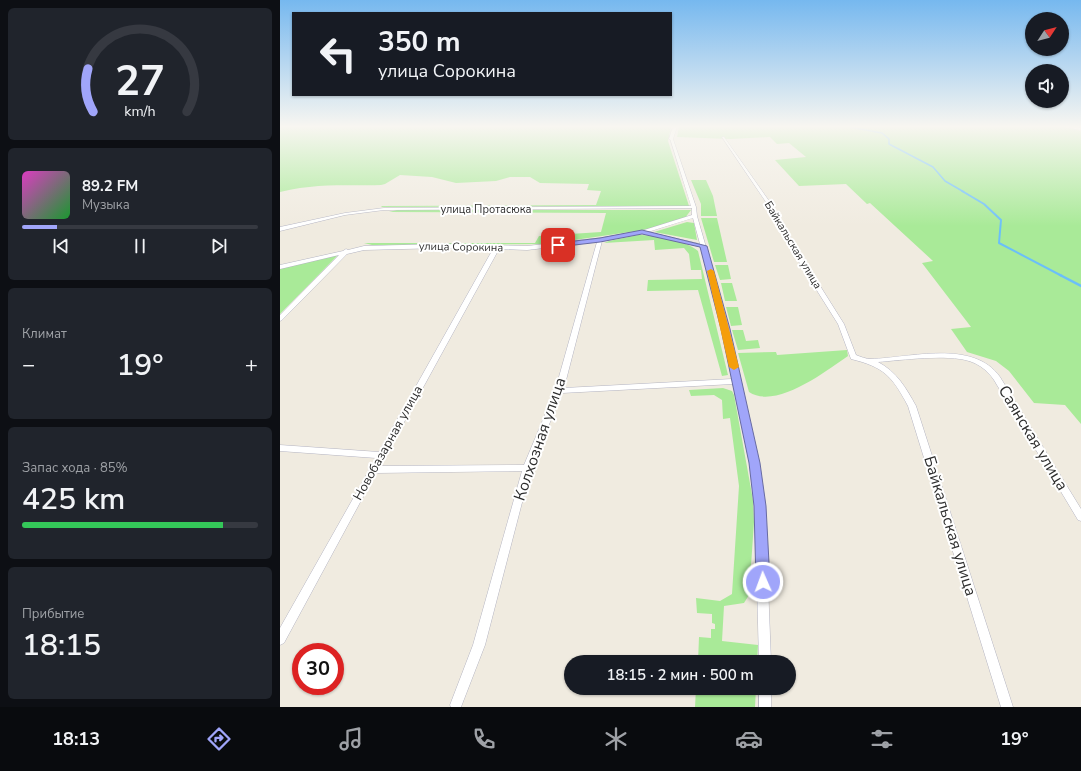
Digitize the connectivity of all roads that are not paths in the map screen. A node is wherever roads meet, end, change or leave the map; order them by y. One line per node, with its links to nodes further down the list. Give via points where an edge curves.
1 (678, 160): 3 (street)
2 (738, 160): 13 (street, Байкальская улица, via 772,208 792,246 841,324 853,358)
3 (694, 207): 4 (street); 5 (street, улица Протасюка, via 384,209 345,214)
4 (695, 216): 6 (street, улица Сорокина); 8 (street)
5 (280, 229)
6 (642, 232): 7 (street, улица Сорокина); 8 (street, улица Сорокина)
7 (600, 240): 9 (street, улица Сорокина, via 543,247); 15 (street, Колхозная улица)
8 (704, 246): 14 (street)
9 (497, 247): 10 (street, улица Сорокина, via 442,246); 17 (street, Новобазарная улица)
10 (346, 250): 11 (street, улица Сорокина); 12 (street)
11 (280, 267)
12 (280, 319)
13 (870, 361): 20 (street, Саянская улица, via 890,358 963,358 983,364 997,379); 26 (street, Байкальская улица, via 889,372 903,387 912,406)
14 (738, 381): 15 (street); 22 (street, via 760,506)
15 (559, 391): 18 (street, Колхозная улица)
16 (280, 448): 17 (street)
17 (381, 455): 19 (street, Новобазарная улица)
18 (527, 468): 19 (street); 24 (street, Колхозная улица, via 479,645)
19 (373, 470): 21 (street, Новобазарная улица)
20 (1081, 517)
21 (280, 639)
22 (765, 655)
23 (765, 695): 25 (street)
24 (456, 705)
25 (765, 707)
26 (1007, 707)

